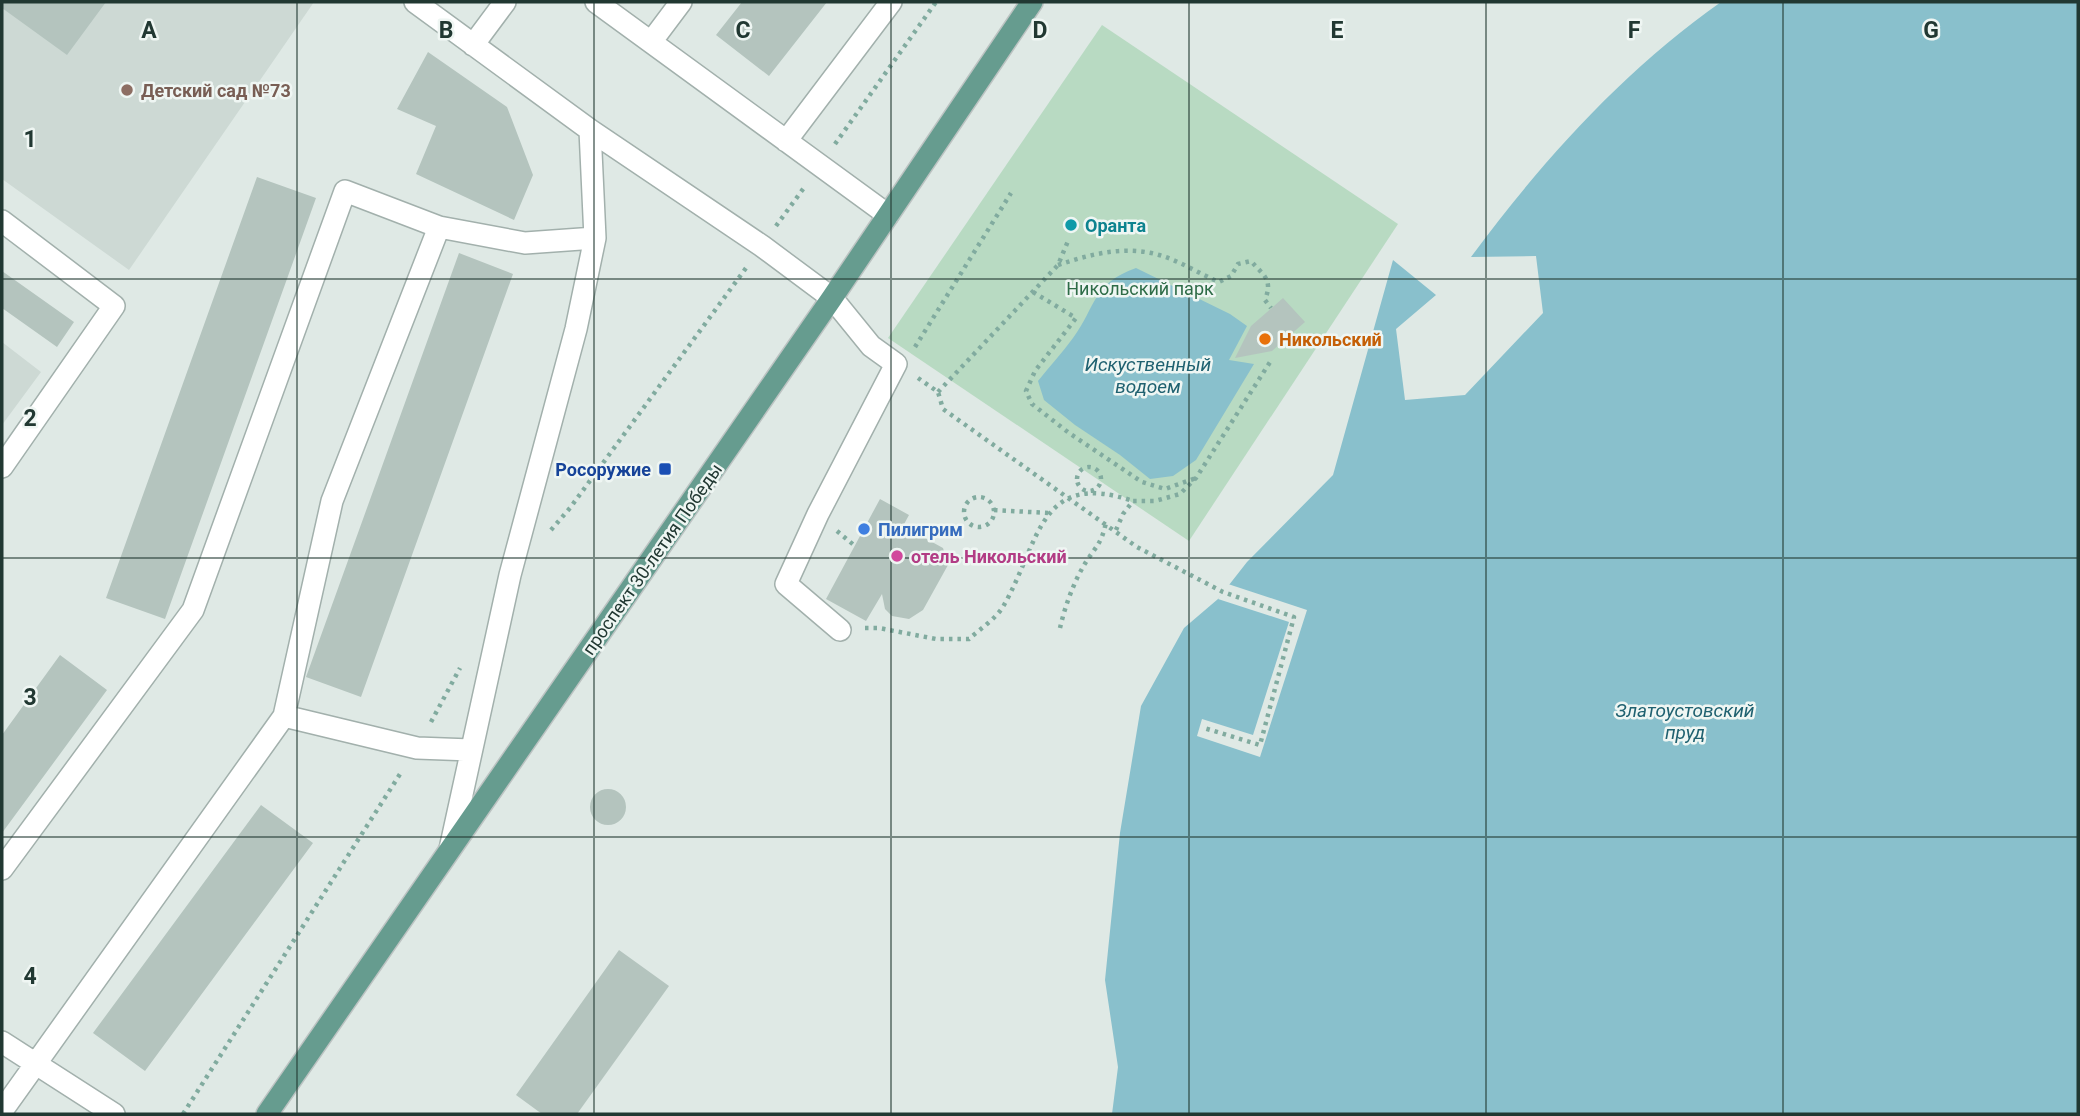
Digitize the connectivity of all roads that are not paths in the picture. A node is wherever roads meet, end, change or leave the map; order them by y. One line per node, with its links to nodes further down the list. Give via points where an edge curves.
1 (415, 2): 8 (street)
2 (505, 2): 8 (street)
3 (596, 2): 7 (street)
4 (681, 2): 7 (street)
5 (891, 2): 10 (street)
6 (1032, 2): 11 (main road, проспект 30-летия Победы)
7 (651, 42): 10 (street)
8 (473, 45): 9 (street)
9 (590, 130): 14 (street); 15 (street)
10 (786, 141): 11 (street)
11 (888, 215): 15 (main road, проспект 30-летия Победы)
12 (2, 221): 16 (street, via 114,306)
13 (439, 227): 14 (street, via 525,243); 18 (street, via 332,501); 21 (street, via 345,191 193,610)
14 (595, 238): 19 (street)
15 (832, 298): 17 (street, via 871,346 900,366 818,514 786,584); 20 (main road, проспект 30-летия Победы)
16 (2, 467)
17 (840, 630)
18 (284, 716): 19 (street, via 417,748); 23 (street)
19 (471, 750): 20 (street)
20 (449, 854): 26 (main road, проспект 30-летия Победы)
21 (2, 869)
22 (2, 1042): 23 (street)
23 (36, 1064): 24 (street); 25 (street)
24 (2, 1111)
25 (114, 1114)
26 (267, 1114)

